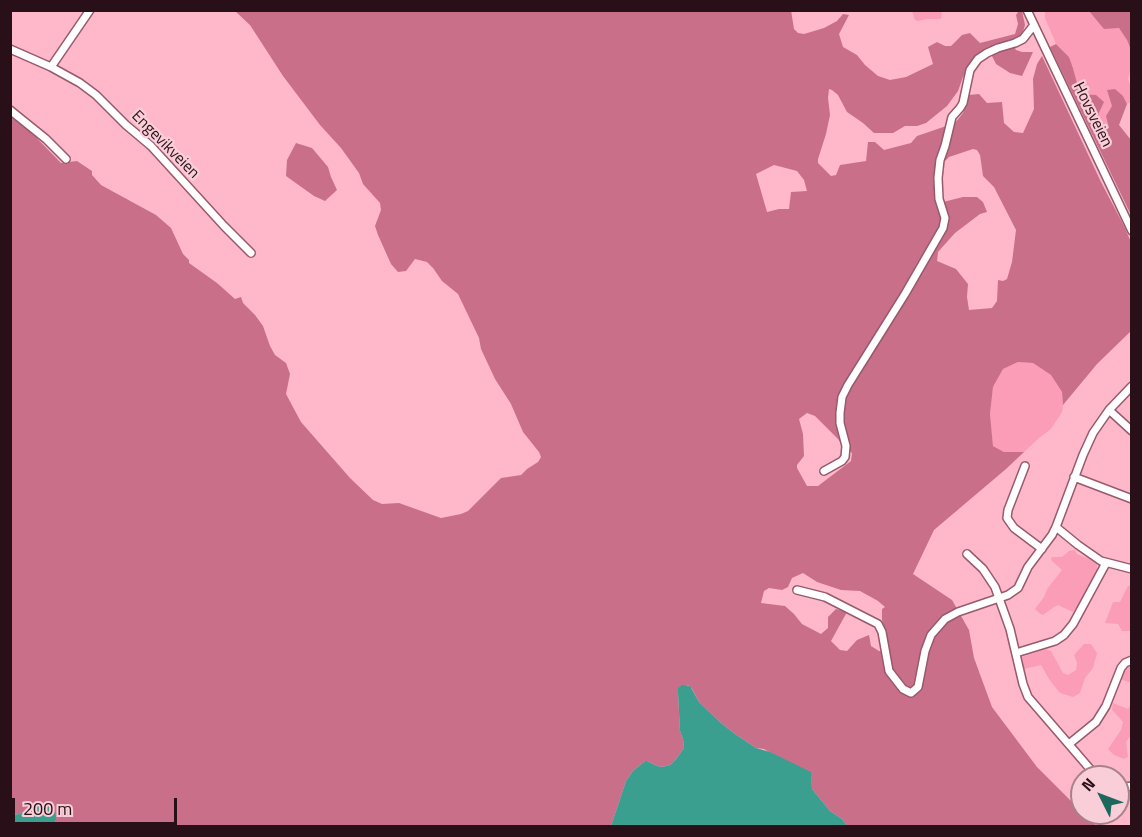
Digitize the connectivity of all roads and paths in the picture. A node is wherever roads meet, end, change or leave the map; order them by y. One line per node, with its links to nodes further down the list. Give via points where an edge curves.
1 (90, 10): 5 (street)
2 (1027, 10): 3 (street, Hovsveien)
3 (1034, 25): 8 (street, Hovsveien); 14 (street, via 1023,39 993,49 970,70 963,103 952,117 940,160 943,228 845,391 840,405 845,457)
4 (10, 49): 5 (street, Engevikveien)
5 (51, 67): 9 (street, Engevikveien, via 80,82 151,146)
6 (10, 111): 7 (street)
7 (66, 159)
8 (1131, 231)
9 (251, 254)
10 (1131, 386): 11 (street)
11 (1109, 411): 12 (street); 15 (street, via 1089,440)
12 (1131, 431)
13 (1025, 466): 18 (street, via 1006,518)
14 (824, 471)
15 (1074, 477): 16 (street); 17 (street)
16 (1131, 499)
17 (1056, 527): 18 (street); 20 (street)
18 (1042, 549): 23 (street, via 1018,588)
19 (967, 554): 23 (street, via 987,573)
20 (1106, 563): 21 (street); 24 (street, via 1067,633 1055,641)
21 (1131, 569)
22 (797, 590): 23 (street, via 825,597 878,624 889,671 911,693 918,687 931,635 945,619)
23 (999, 598): 24 (street)
24 (1016, 653): 26 (street, via 1029,697)
25 (1131, 660): 26 (street, via 1121,668 1096,722)
26 (1069, 744): 27 (street)
27 (1087, 765)

